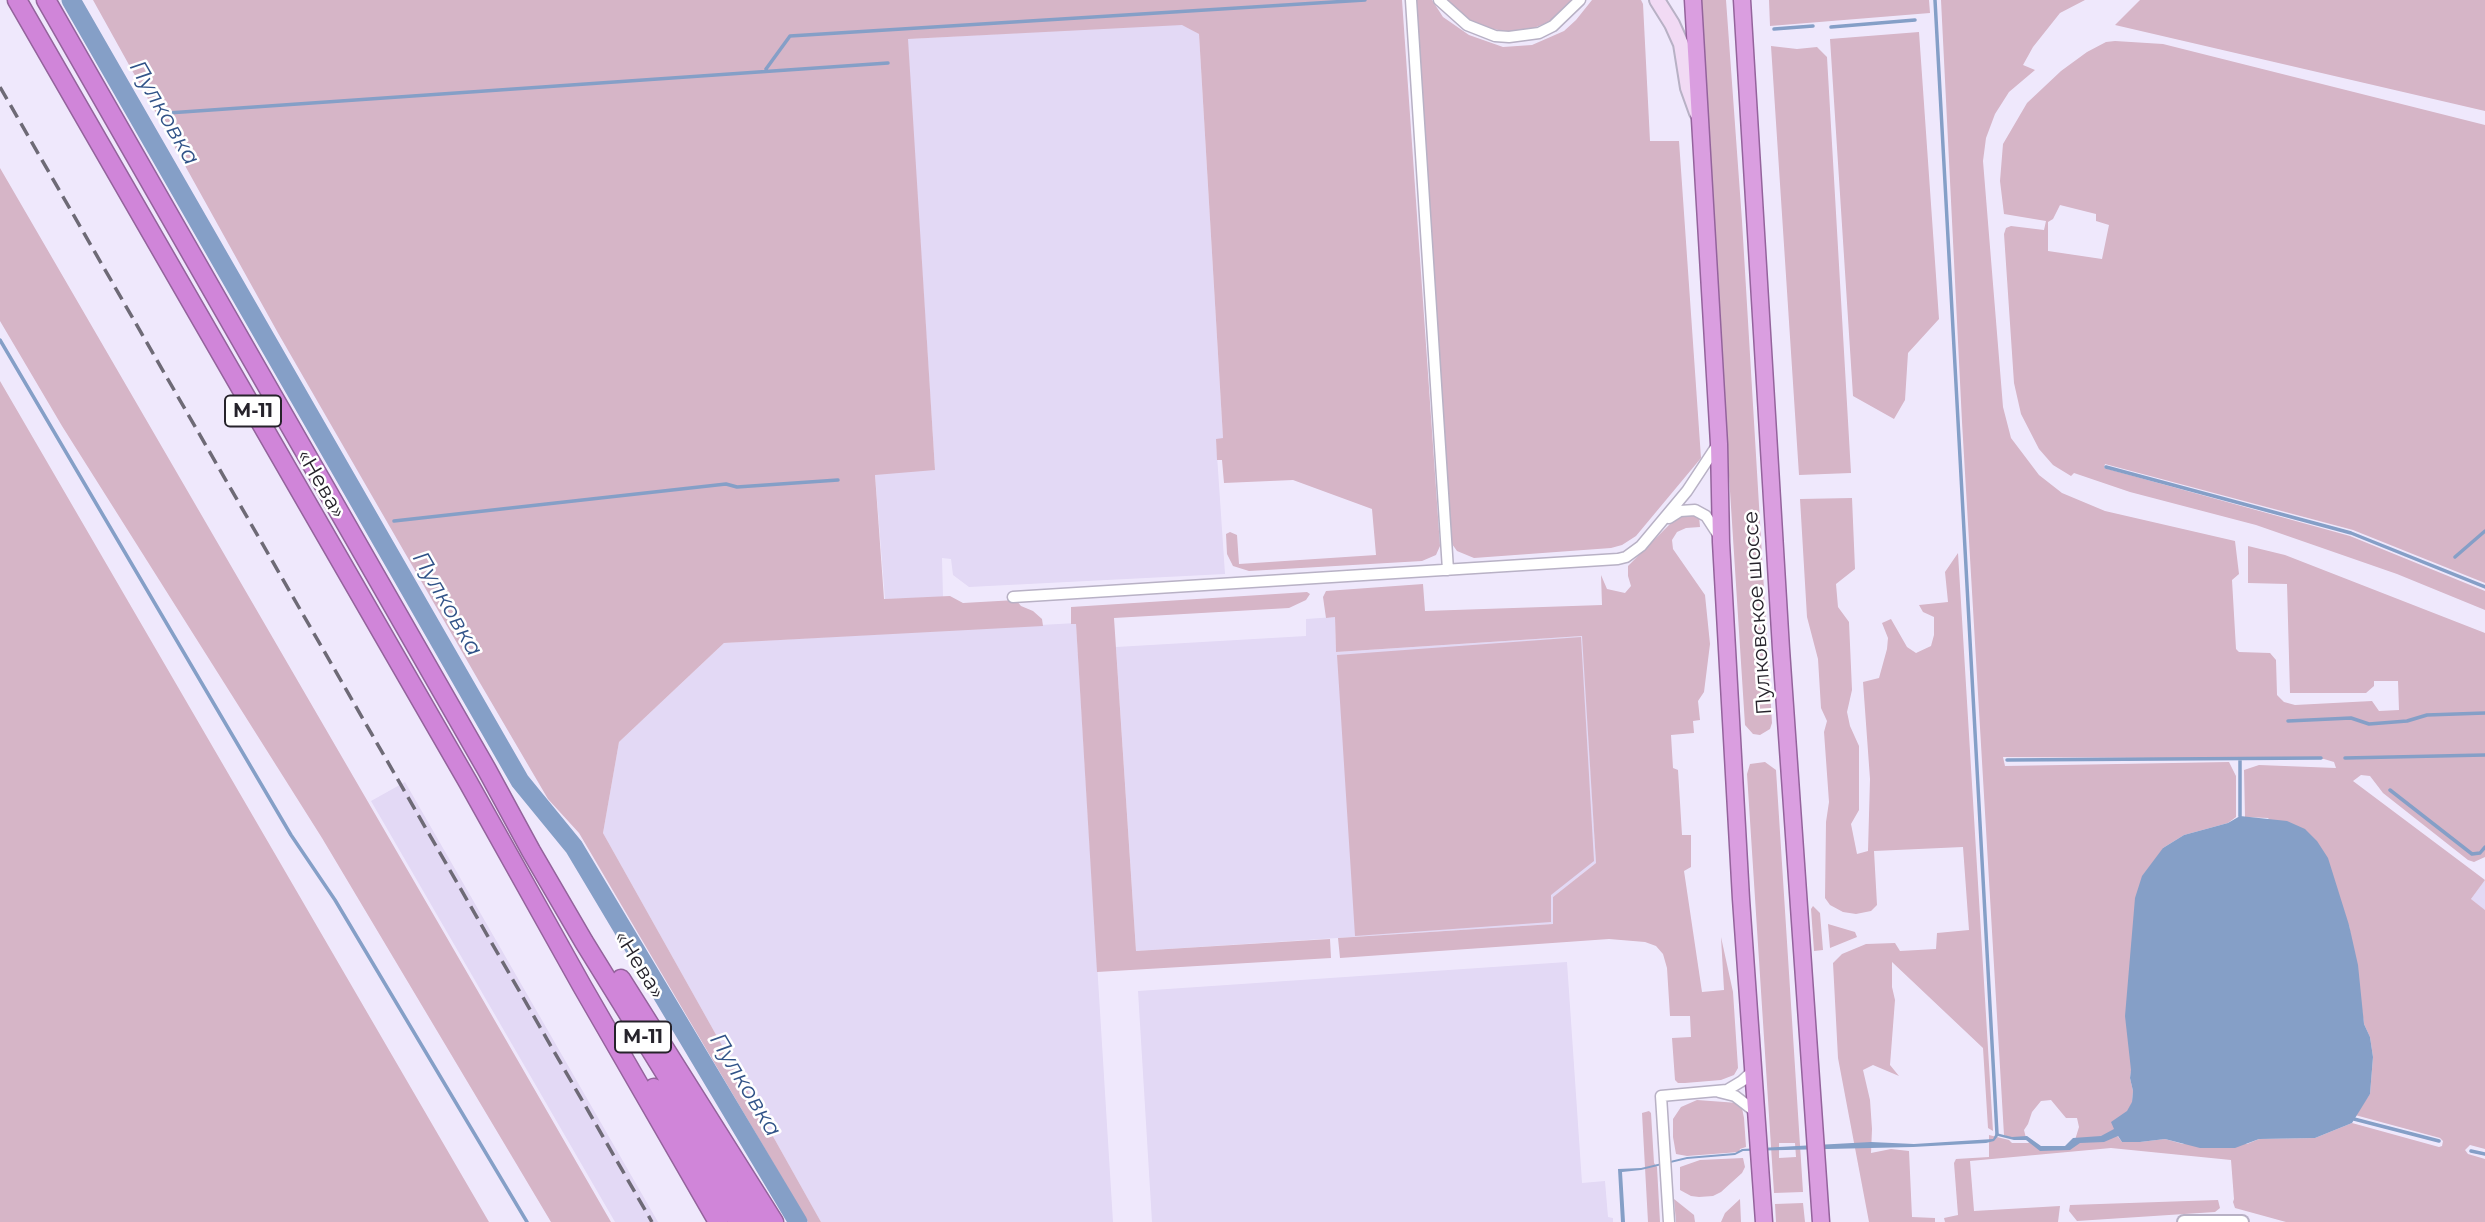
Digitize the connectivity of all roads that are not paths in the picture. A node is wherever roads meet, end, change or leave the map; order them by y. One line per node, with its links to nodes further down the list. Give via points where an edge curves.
1 (17, 0): 16 (highway, «Нева» / М-11)
2 (46, 0): 15 (highway, «Нева» / М-11)
3 (1411, 0): 13 (street)
4 (1439, 0): 5 (street, via 1467,25 1509,37 1553,26)
5 (1580, 0)
6 (1657, 0): 9 (main road, via 1681,44)
7 (1693, 0): 9 (highway, Пулковское шоссе)
8 (1742, 0): 26 (highway, Пулковское шоссе)
9 (1698, 115): 10 (highway, Пулковское шоссе)
10 (1718, 444): 11 (street); 12 (highway, Пулковское шоссе)
11 (1662, 521): 12 (street, via 1680,511 1695,510 1710,521); 13 (street, via 1641,546 1618,559)
12 (1721, 542): 17 (highway, Пулковское шоссе)
13 (1448, 570): 14 (street)
14 (1013, 597)
15 (487, 770): 22 (highway, «Нева» / М-11, via 577,930); 23 (highway, «Нева» / М-11)
16 (566, 954): 20 (highway, «Нева» / М-11); 21 (highway, «Нева» / М-11)
17 (1755, 1069): 18 (street); 19 (highway, Пулковское шоссе)
18 (1718, 1092): 19 (street, via 1735,1096); 24 (street, via 1661,1096)
19 (1758, 1113): 25 (highway, Пулковское шоссе)
20 (718, 1222)
21 (738, 1222)
22 (757, 1222)
23 (774, 1222)
24 (1669, 1222)
25 (1764, 1222)
26 (1821, 1222)
27 (2184, 1222): 28 (street)
28 (2242, 1222)

